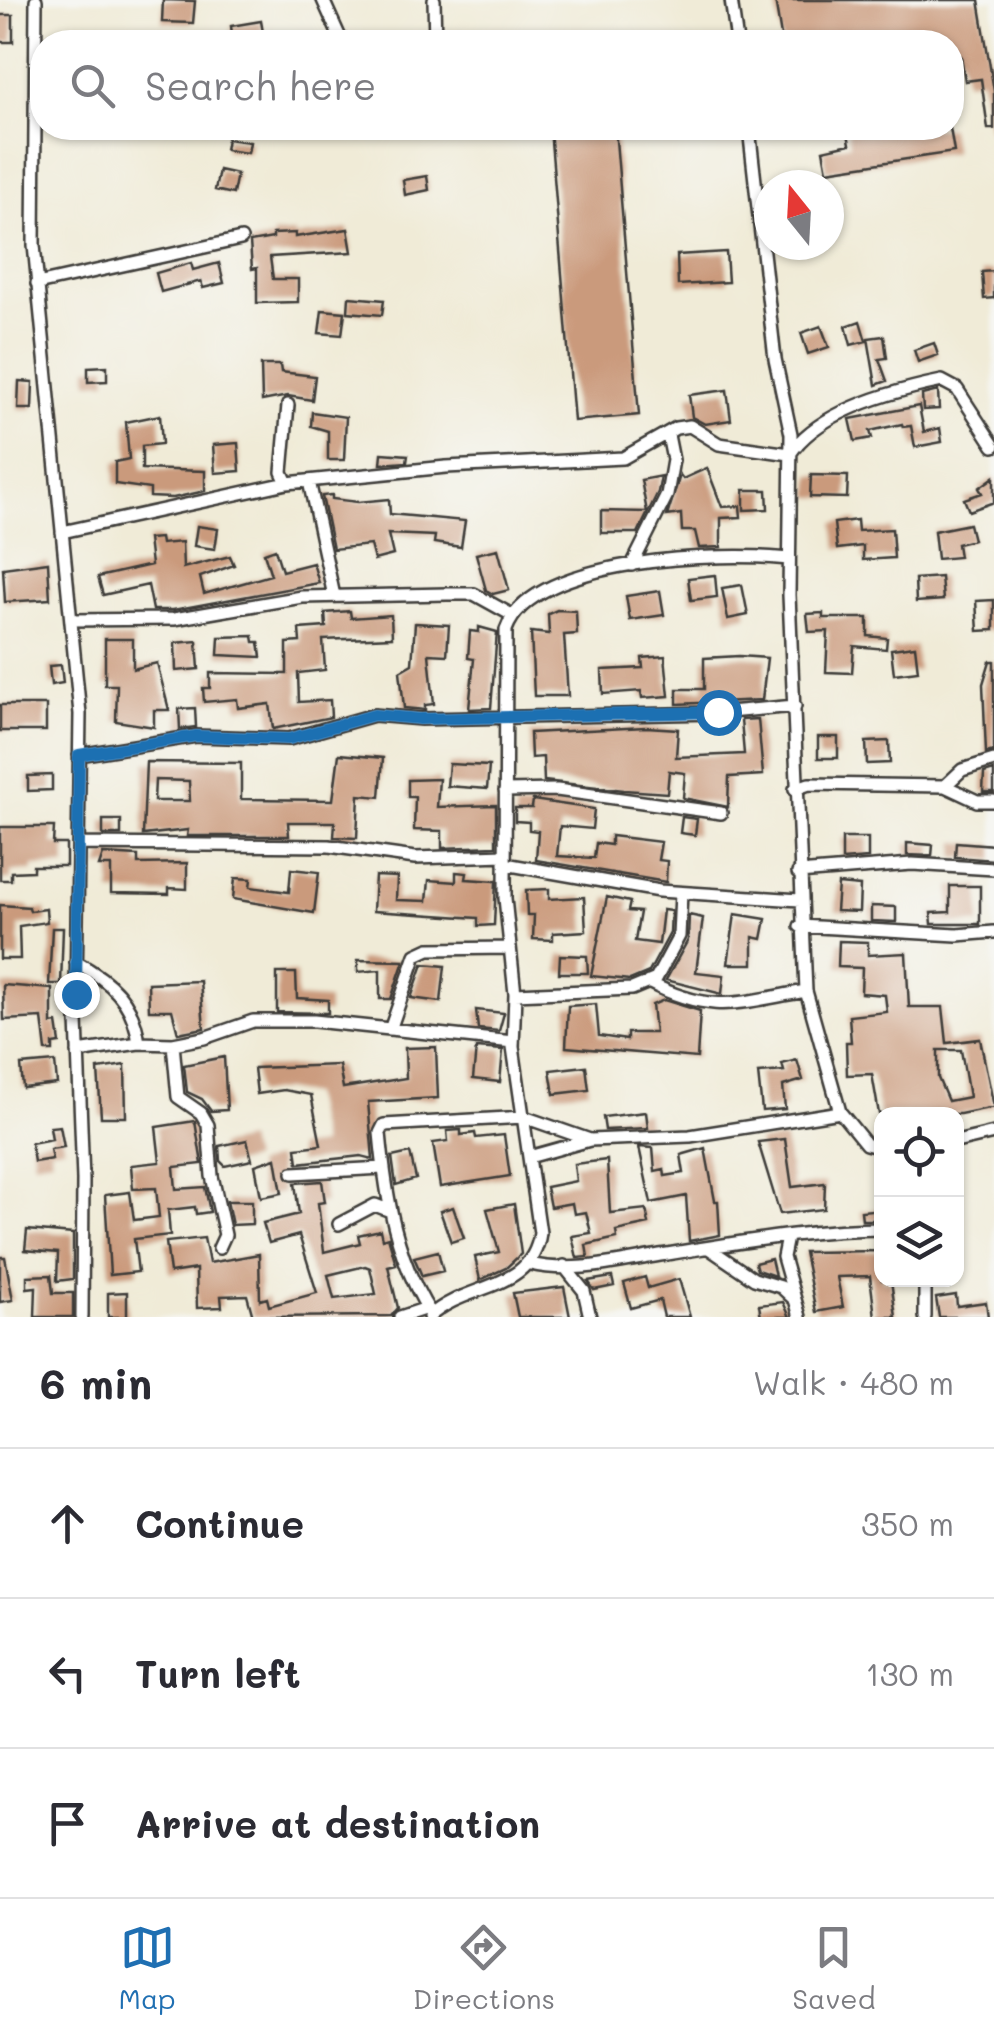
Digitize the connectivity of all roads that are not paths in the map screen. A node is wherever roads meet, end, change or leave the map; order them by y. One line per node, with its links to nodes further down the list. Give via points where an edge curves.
1 (36, 0): 5 (street)
2 (323, 0): 6 (street)
3 (434, 0): 7 (street)
4 (730, 0): 8 (street)
5 (36, 30)
6 (337, 30)
7 (434, 30)
8 (735, 30)
9 (36, 140): 12 (street)
10 (751, 140): 16 (street)
11 (241, 239): 12 (street)
12 (37, 284): 19 (street)
13 (288, 404): 18 (street, via 282,472)
14 (668, 435): 16 (street, via 690,426 719,444); 17 (street, via 622,458); 21 (street, via 673,460 666,495)
15 (994, 446): 16 (street, via 957,389 942,381 826,422 802,436)
16 (790, 454): 20 (street)
17 (309, 481): 18 (street); 22 (street)
18 (287, 484): 19 (street)
19 (62, 532): 24 (street)
20 (789, 559): 21 (street, via 735,554); 25 (street)
21 (632, 565): 23 (street, via 554,585)
22 (334, 596): 23 (street, via 474,594); 24 (street, via 174,619)
23 (512, 614): 26 (street, via 506,630)
24 (72, 620): 27 (street)
25 (795, 706): 26 (street); 30 (street)
26 (508, 715): 27 (street, via 374,715 289,739 196,736); 31 (street)
27 (79, 755): 34 (street)
28 (994, 760): 29 (street, via 962,770)
29 (945, 786): 30 (street); 32 (street)
30 (794, 789): 37 (street)
31 (505, 791): 33 (street, via 557,790); 35 (street)
32 (994, 801)
33 (721, 813)
34 (78, 844): 35 (street, via 329,846 415,858); 43 (street)
35 (504, 860): 38 (street); 42 (street)
36 (994, 870): 37 (street, via 912,864)
37 (798, 873): 39 (street)
38 (682, 893): 39 (street); 44 (street, via 679,936 669,960)
39 (800, 900): 40 (street)
40 (800, 926): 41 (street); 45 (street)
41 (994, 932)
42 (510, 948): 46 (street); 47 (street, via 429,949 416,955)
43 (76, 962): 49 (street, via 103,977 130,1005); 51 (street)
44 (648, 982): 45 (street, via 716,1006 747,1006); 46 (street, via 632,989)
45 (806, 991): 52 (street)
46 (515, 994): 48 (street)
47 (392, 1026): 48 (street); 50 (street, via 252,1021)
48 (513, 1042): 53 (street)
49 (139, 1043): 50 (street); 51 (street)
50 (172, 1044): 65 (street, via 178,1097 208,1124 226,1235)
51 (78, 1052): 72 (street)
52 (840, 1112): 55 (street, via 690,1136); 57 (street)
53 (524, 1117): 55 (street); 58 (street); 59 (street, via 392,1122 380,1134)
54 (994, 1133): 56 (street)
55 (590, 1140): 58 (street)
56 (964, 1140)
57 (874, 1146)
58 (529, 1157): 67 (street, via 540,1216)
59 (383, 1168): 60 (street); 61 (street)
60 (294, 1172)
61 (388, 1210): 62 (street, via 375,1205); 71 (street, via 410,1281)
62 (339, 1224)
63 (874, 1230): 64 (street, via 815,1229)
64 (787, 1238): 66 (street); 70 (street, via 784,1257)
65 (220, 1248)
66 (710, 1249): 68 (street); 70 (street)
67 (530, 1264): 68 (street); 71 (street)
68 (564, 1266): 74 (street, via 584,1291)
69 (926, 1287): 76 (street)
70 (795, 1300): 75 (street)
71 (429, 1313): 73 (street)
72 (82, 1317)
73 (400, 1317)
74 (590, 1317)
75 (800, 1317)
76 (926, 1317)

